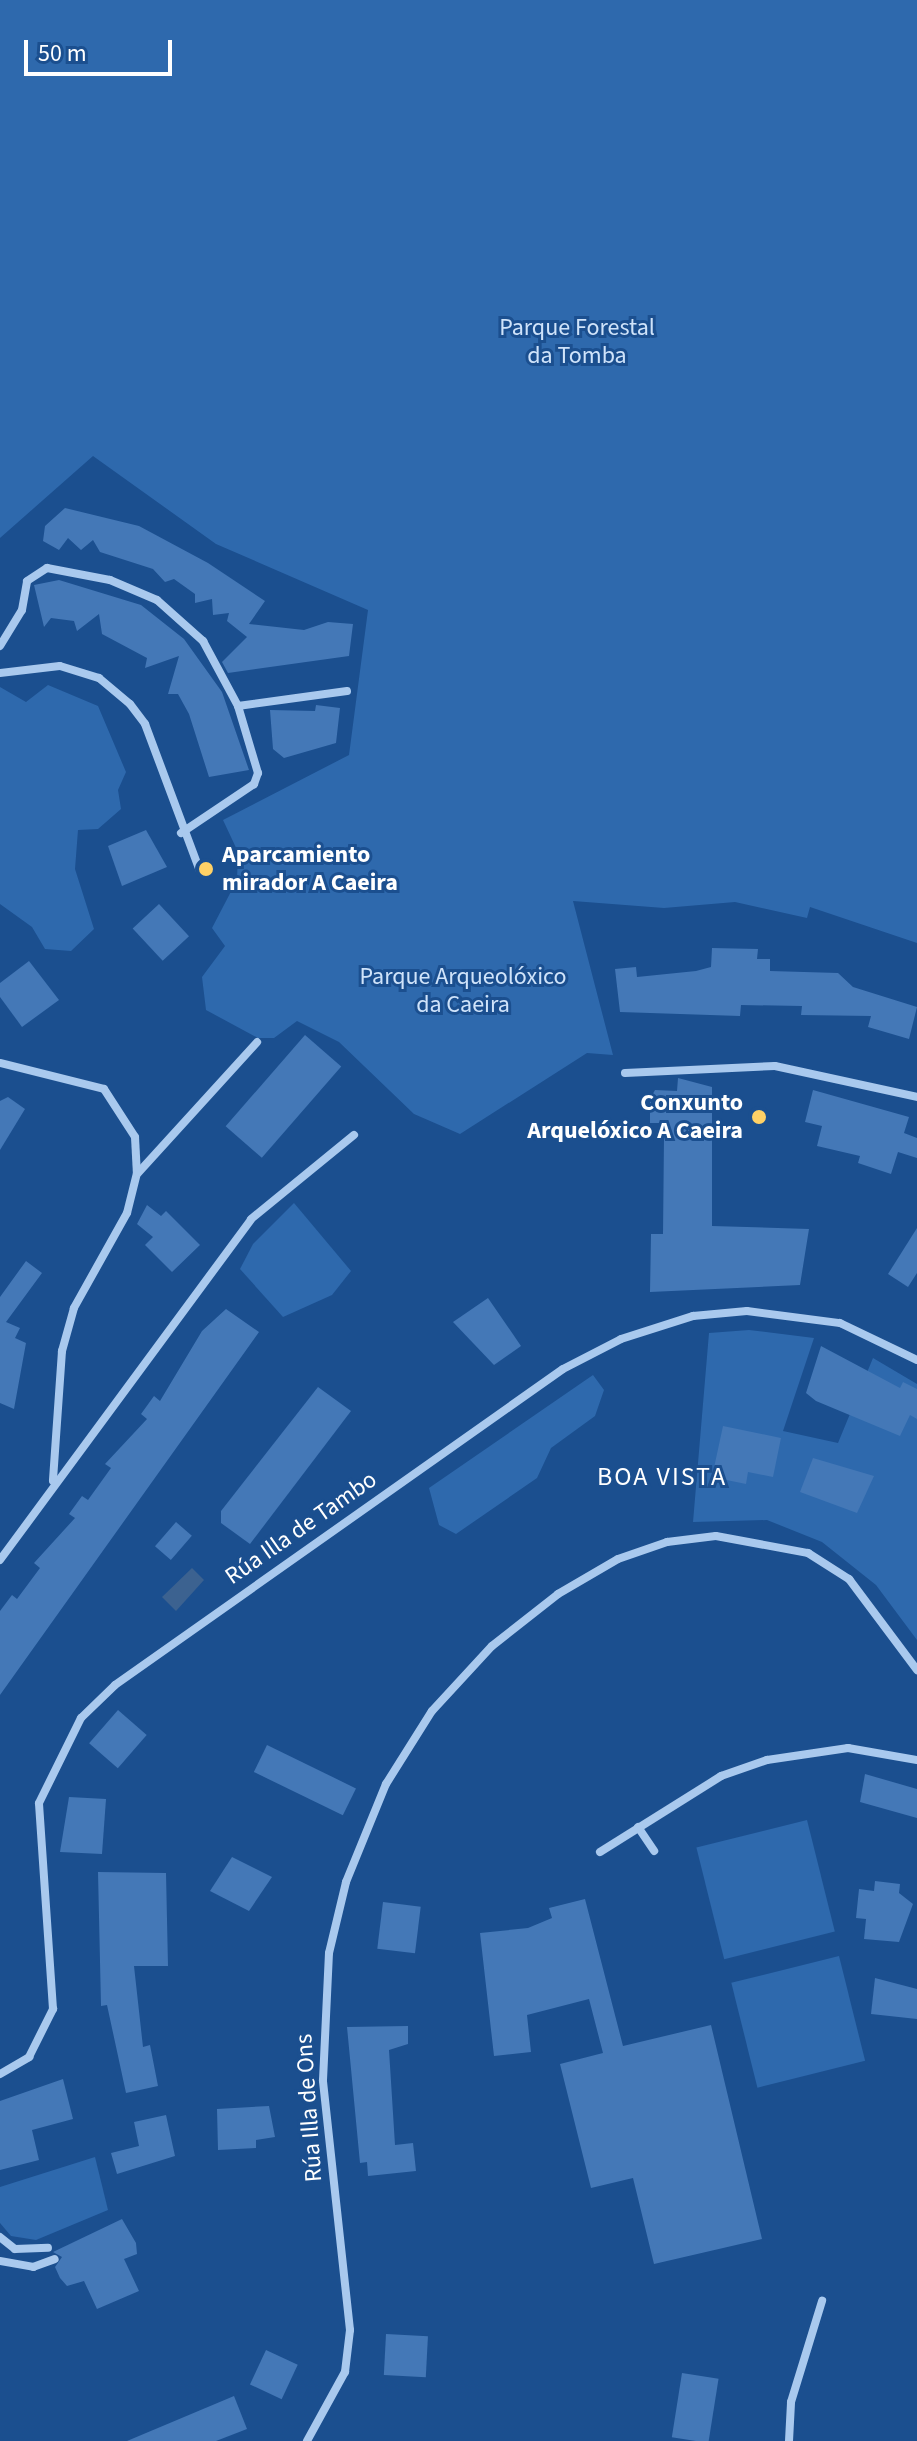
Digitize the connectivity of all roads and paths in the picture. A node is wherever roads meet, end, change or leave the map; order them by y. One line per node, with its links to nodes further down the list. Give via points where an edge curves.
1 (0, 646): 4 (street, via 22,610 27,581 38,569 66,568 157,600 203,641)
2 (0, 673): 5 (street, via 60,666 99,678 130,704 149,733)
3 (347, 691): 4 (street)
4 (238, 706): 5 (street, via 256,761 254,784)
5 (181, 833): 6 (street)
6 (200, 871)
7 (257, 1042): 12 (street)
8 (0, 1063): 12 (street, via 104,1089 135,1137)
9 (625, 1073): 10 (street, via 775,1066)
10 (917, 1097)
11 (354, 1135): 14 (street, via 251,1219)
12 (137, 1173): 14 (street, via 127,1213 74,1308 62,1351)
13 (917, 1360): 21 (street, Rúa Illa de Tambo, via 840,1323 747,1311 693,1316 621,1339 563,1369 115,1685 81,1718 39,1803 53,2009 29,2057)
14 (53, 1484): 15 (street)
15 (0, 1560)
16 (917, 1670): 27 (street, Rúa Illa de Ons, via 849,1579 808,1553 716,1536 667,1542 618,1559 558,1594 492,1646 432,1711 386,1784 346,1882 329,1953 323,2080 350,2330 345,2372)
17 (917, 1760): 18 (street, via 848,1748 767,1760 721,1776)
18 (638, 1827): 19 (street); 20 (street)
19 (654, 1851)
20 (600, 1852)
21 (0, 2074)
22 (0, 2237): 23 (street, via 15,2249)
23 (48, 2248)
24 (55, 2259): 25 (street, via 33,2267)
25 (0, 2261)
26 (822, 2301): 28 (street, via 791,2402)
27 (307, 2441)
28 (789, 2441)

